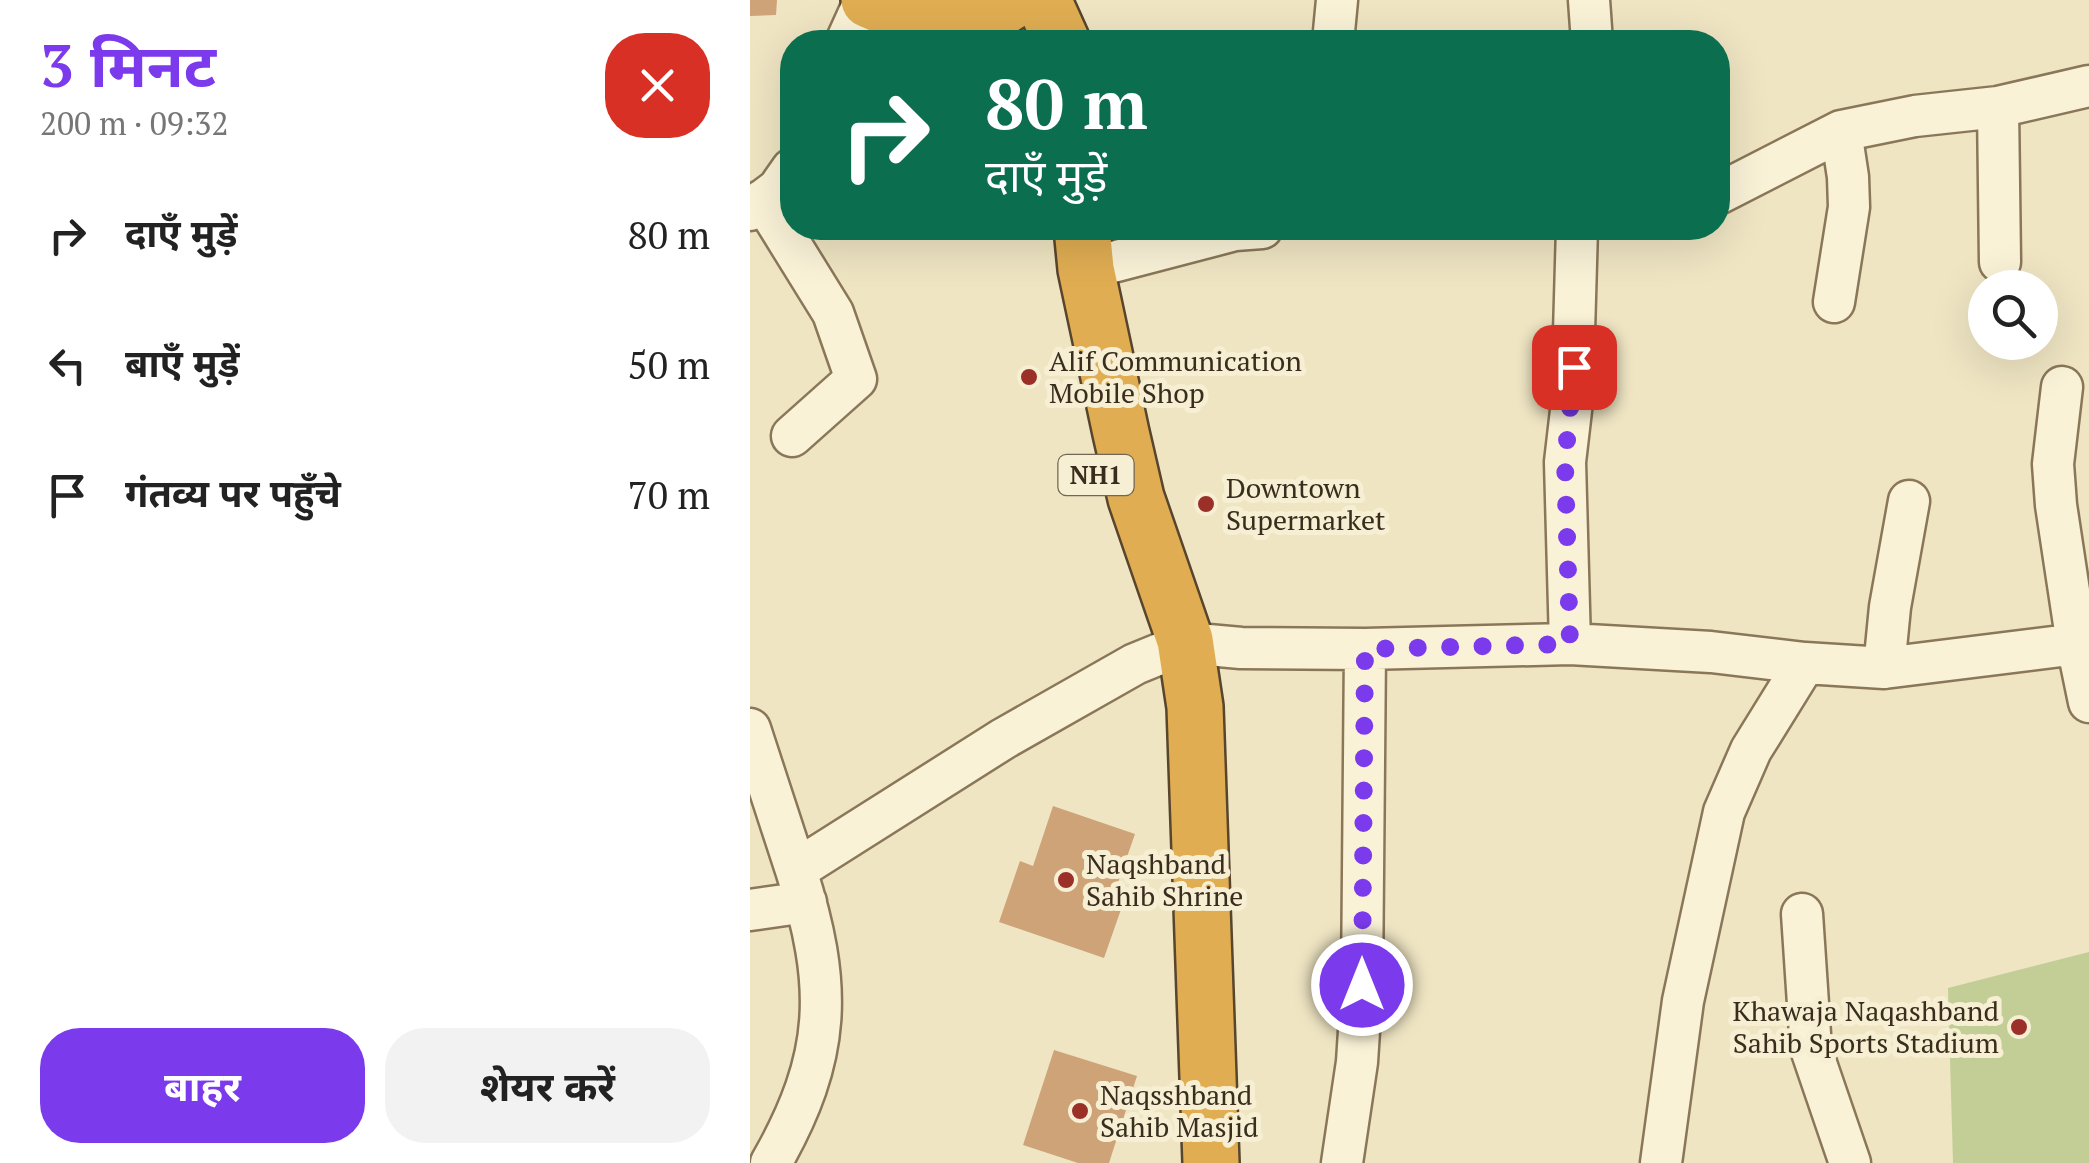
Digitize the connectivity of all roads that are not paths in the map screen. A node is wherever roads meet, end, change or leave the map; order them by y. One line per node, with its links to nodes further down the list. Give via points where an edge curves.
1 (867, 0): 4 (highway, via 890,9); 5 (street)
2 (1337, 0): 7 (street)
3 (1589, 0): 8 (street)
4 (1020, 12): 6 (highway)
5 (852, 30)
6 (1045, 30)
7 (1334, 30)
8 (1591, 30)
9 (2089, 86): 10 (street)
10 (1998, 107): 11 (street); 21 (street)
11 (1840, 131): 13 (street); 22 (street, via 1849,207)
12 (780, 186): 14 (street)
13 (1730, 188)
14 (757, 205): 15 (street)
15 (780, 238)
16 (782, 240): 24 (street, via 833,313 856,379)
17 (1050, 240): 28 (highway, NH1, via 1068,357 1106,514 1136,594)
18 (1151, 240): 20 (street)
19 (1577, 240): 27 (street, via 1565,462)
20 (1084, 248): 28 (highway, NH1)
21 (2000, 262)
22 (1834, 302)
23 (2062, 387): 26 (street, via 2053,464)
24 (792, 436)
25 (1909, 501): 31 (street)
26 (2083, 642): 31 (street); 32 (street)
27 (1570, 644): 29 (street); 30 (street)
28 (1174, 648): 29 (street); 34 (street, via 1003,738); 38 (highway, NH1, via 1195,707)
29 (1365, 649): 39 (street, via 1362,985)
30 (1805, 663): 31 (street); 40 (street, via 1751,750 1724,812 1683,1001)
31 (1884, 668)
32 (2089, 702)
33 (750, 729): 34 (street)
34 (801, 886): 35 (street); 37 (street, via 820,961 822,1009 806,1096)
35 (750, 910)
36 (1802, 914): 41 (street, via 1811,1049)
37 (771, 1163)
38 (1211, 1163)
39 (1342, 1163)
40 (1661, 1163)
41 (1850, 1163)

